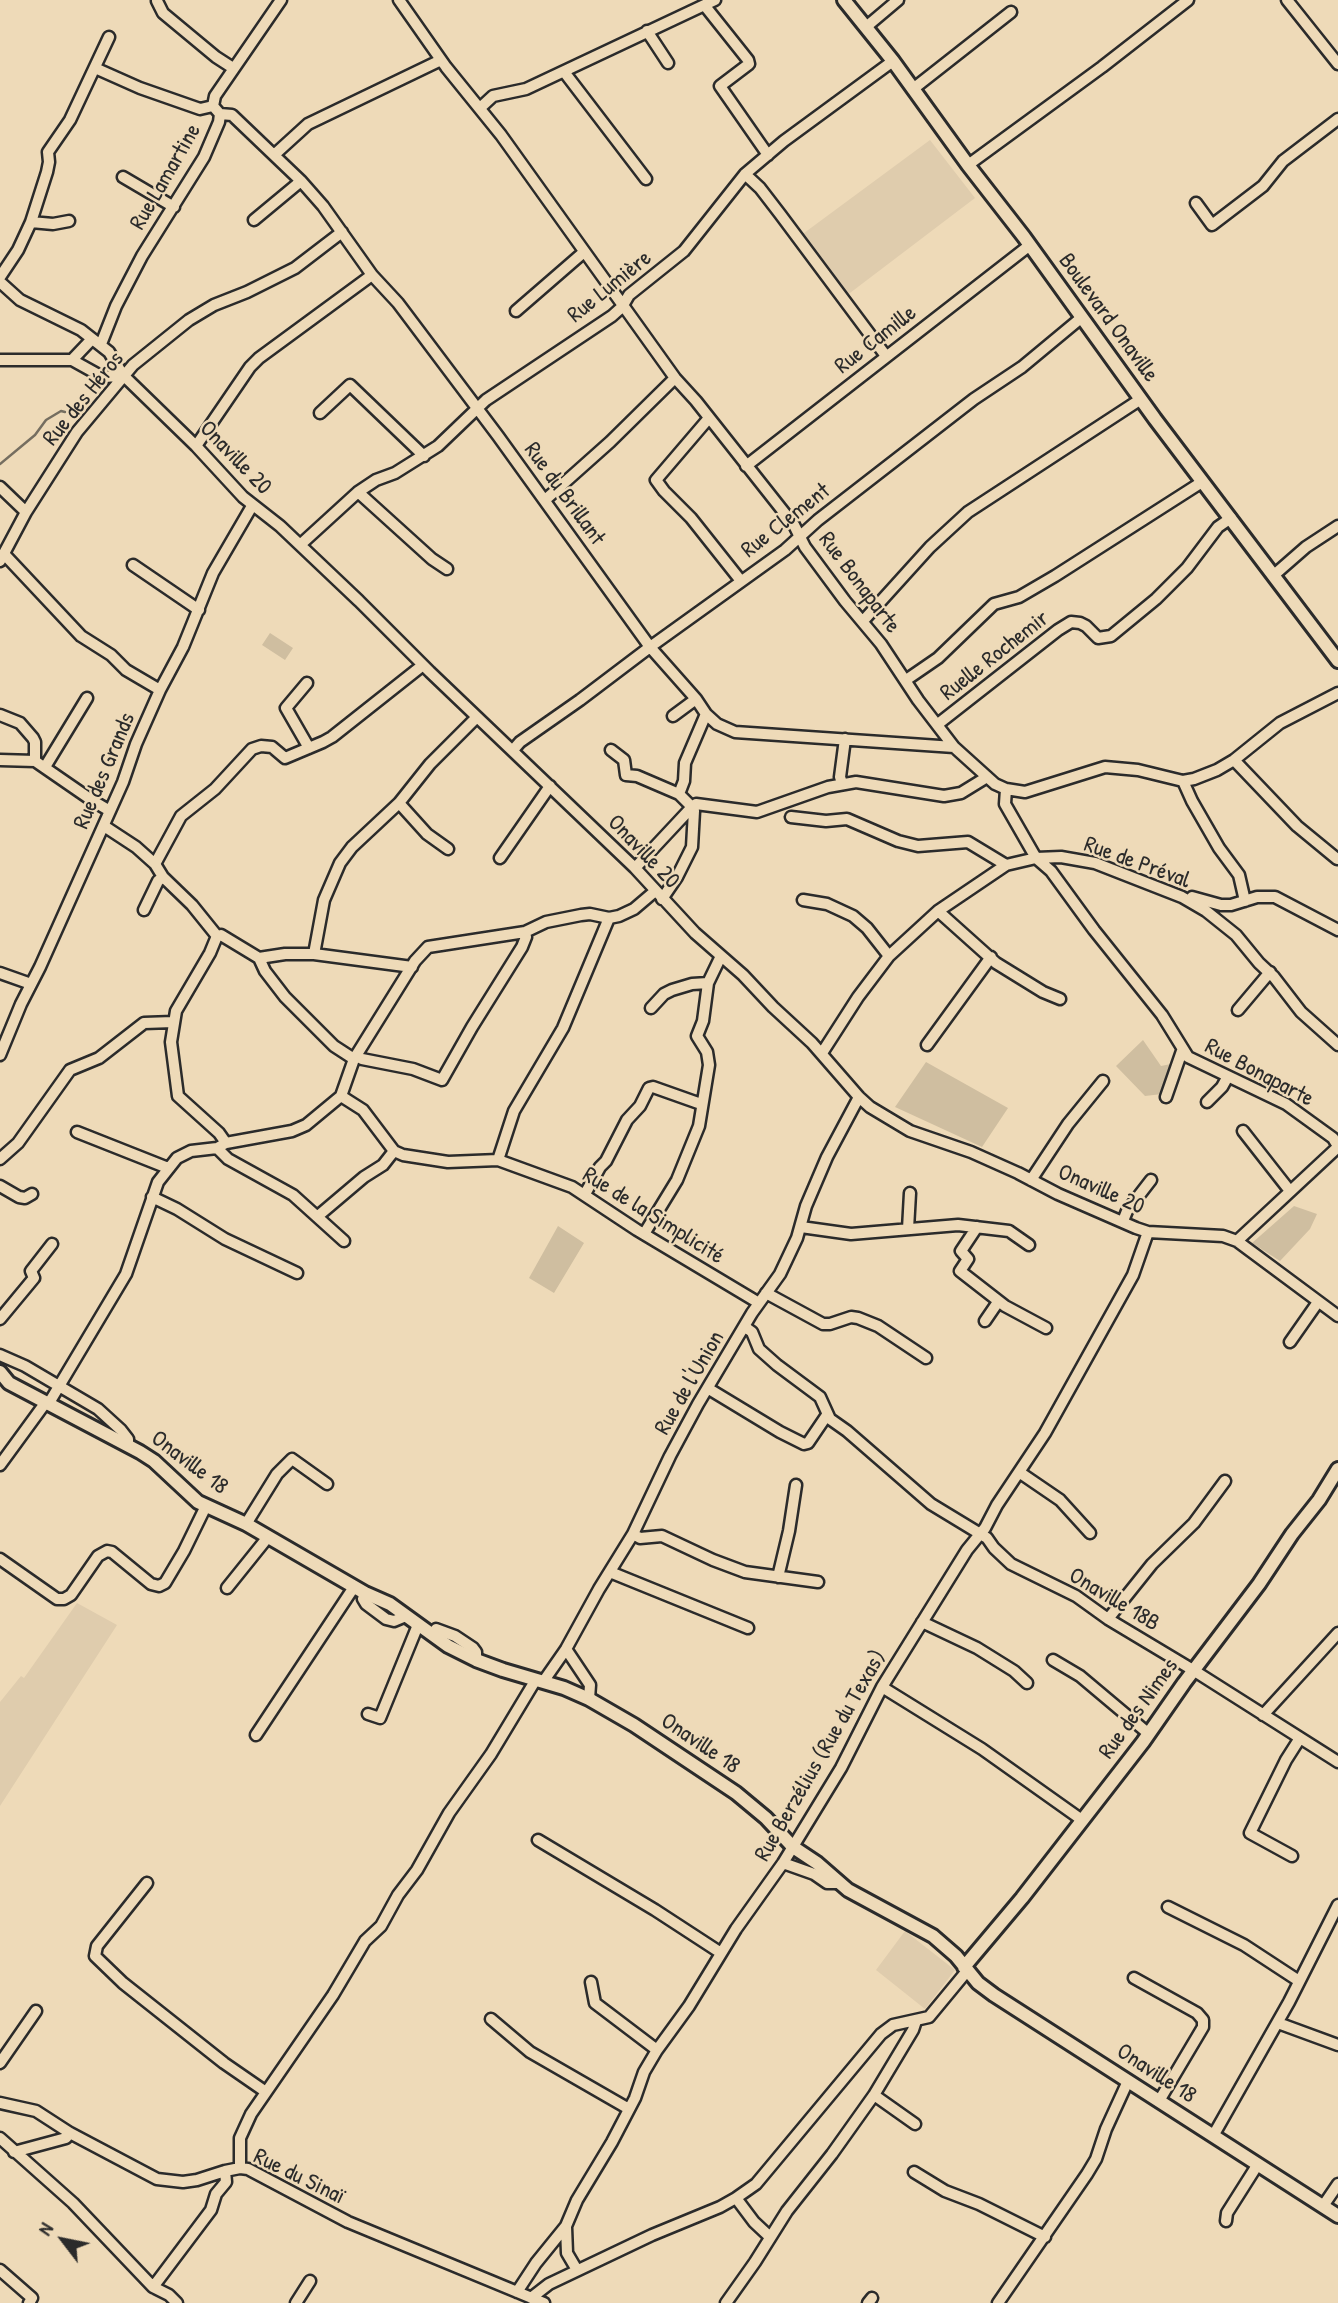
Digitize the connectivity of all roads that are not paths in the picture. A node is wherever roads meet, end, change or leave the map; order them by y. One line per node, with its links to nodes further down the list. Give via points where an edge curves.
1 (281, 0): 18 (street, Rue Lamartine)
2 (399, 0): 13 (street, Rue Bonaparte)
3 (844, 0): 10 (street, Boulevard Onaville)
4 (898, 0): 10 (street)
5 (1188, 0): 26 (street)
6 (1287, 0): 16 (street)
7 (157, 1): 18 (street, via 169,17)
8 (710, 2): 11 (street); 25 (street, via 749,64 720,86)
9 (1011, 12): 20 (street)
10 (866, 27): 14 (street, Boulevard Onaville)
11 (647, 31): 15 (street); 19 (street)
12 (109, 37): 17 (street)
13 (441, 60): 21 (street, Rue Bonaparte); 24 (street, via 308,124)
14 (893, 61): 20 (street, Boulevard Onaville); 25 (street, Rue Lumière)
15 (668, 63)
16 (1338, 64)
17 (95, 68): 22 (street, via 200,110); 35 (street, via 70,120 48,152 47,172)
18 (233, 68): 22 (street, Rue Lamartine, via 215,96)
19 (565, 73): 21 (street, via 493,96); 29 (street)
20 (913, 89): 26 (street, Boulevard Onaville)
21 (480, 108): 38 (street, Rue Bonaparte)
22 (216, 110): 24 (street, Rue du Brillant, via 232,115); 32 (street, Rue Lamartine, via 219,122 204,157)
23 (1338, 119): 31 (street, via 1212,225)
24 (274, 155): 30 (street, Rue du Brillant)
25 (768, 155): 27 (street, Rue Lumière)
26 (968, 165): 37 (street, Boulevard Onaville)
27 (744, 174): 41 (street, Rue Lumière, via 684,251 629,295); 45 (street, via 760,188)
28 (123, 177): 32 (street)
29 (646, 179)
30 (301, 181): 33 (street); 36 (street, Rue du Brillant)
31 (1196, 203)
32 (174, 207): 44 (street, Rue Lamartine, via 142,256)
33 (254, 220)
34 (69, 221): 35 (street)
35 (31, 222): 40 (street)
36 (342, 232): 39 (street, Rue du Brillant); 48 (street, Rue des Héros, via 296,268 189,320)
37 (1030, 245): 43 (street, Boulevard Onaville); 45 (street, Rue Camille)
38 (584, 252): 41 (street, Rue Bonaparte); 42 (street)
39 (372, 275): 51 (street, Rue du Brillant); 54 (street, via 259,358)
40 (0, 280): 44 (street, Onaville 20, via 20,300)
41 (622, 307): 49 (street, Rue Bonaparte); 51 (street, Rue Lumière)
42 (516, 311)
43 (1081, 318): 50 (street, Boulevard Onaville); 65 (street, Rue Clement)
44 (97, 342): 47 (street); 48 (street, Onaville 20)
45 (886, 356): 56 (street, Rue Camille)
46 (0, 360): 47 (street)
47 (72, 360): 48 (street, via 99,375)
48 (123, 375): 54 (street, Onaville 20); 62 (street, Rue des Héros, via 77,432)
49 (676, 378): 53 (street, Rue Bonaparte); 60 (street)
50 (1141, 399): 57 (street, Boulevard Onaville); 73 (street, via 968,512)
51 (477, 409): 55 (street, Rue Lumière); 60 (street, Rue du Brillant)
52 (320, 413): 55 (street, via 351,385)
53 (709, 418): 56 (street, Rue Bonaparte); 71 (street, via 656,480)
54 (196, 446): 61 (street, Onaville 20)
55 (424, 456): 59 (street, Rue Lumière)
56 (746, 466): 65 (street, Rue Bonaparte)
57 (1202, 482): 63 (street, Boulevard Onaville); 77 (street, via 1055,576 1019,597 994,604 938,658)
58 (0, 487): 62 (street)
59 (358, 492): 66 (street, Rue Lumière); 69 (street)
60 (545, 500): 74 (street, Rue du Brillant)
61 (253, 506): 66 (street, Onaville 20); 72 (street, Rue des Grands, via 212,573)
62 (26, 512): 67 (street, Rue des Héros)
63 (1231, 518): 70 (street, Boulevard Onaville); 87 (street, Ruelle Rochemir, via 1218,527 1156,600 1111,636 1098,638 1080,622 1071,622)
64 (1338, 526): 70 (street)
65 (801, 537): 71 (street, Rue Clement); 73 (street, Rue Bonaparte)
66 (300, 545): 76 (street, Onaville 20)
67 (2, 557): 79 (street, via 81,636)
68 (133, 565): 72 (street)
69 (447, 569)
70 (1274, 575): 75 (street, Boulevard Onaville)
71 (741, 581): 74 (street, Rue Clement)
72 (199, 610): 79 (street, Rue des Grands)
73 (863, 621): 77 (street, Rue Bonaparte)
74 (649, 647): 82 (street, Rue du Brillant); 91 (street, Rue Clement)
75 (1338, 662)
76 (423, 665): 86 (street, Onaville 20); 90 (street, via 332,737)
77 (906, 680): 87 (street, Rue Bonaparte)
78 (307, 683): 90 (street, via 286,708)
79 (160, 690): 105 (street, Rue des Grands)
80 (1338, 693): 94 (street, via 1280,723)
81 (87, 698): 96 (street)
82 (695, 699): 83 (street, Rue du Brillant); 85 (street)
83 (706, 714): 88 (street, Rue du Brillant, via 735,732); 102 (street, via 685,762)
84 (0, 715): 95 (street, via 20,723 33,738)
85 (673, 716)
86 (477, 717): 91 (street, Onaville 20); 103 (street, via 430,764)
87 (938, 724): 89 (street, Rue Bonaparte)
88 (845, 739): 89 (street, Rue du Brillant); 99 (street)
89 (954, 747): 97 (street, Rue Bonaparte)
90 (309, 748): 112 (street, via 285,758 272,747 252,749 215,789 181,816)
91 (513, 750): 100 (street, Onaville 20)
92 (611, 750): 102 (street, via 624,760 626,775)
93 (0, 760): 95 (street)
94 (1234, 760): 98 (street); 111 (street)
95 (35, 761): 96 (street)
96 (46, 767): 105 (street)
97 (987, 777): 99 (street, via 961,793 944,796); 101 (street, Rue Bonaparte)
98 (1184, 780): 101 (street, via 1105,767 1025,792); 119 (street, via 1192,802 1239,875)
99 (842, 783): 104 (street, via 757,812 705,804)
100 (550, 786): 109 (street); 114 (street, Onaville 20)
101 (1006, 789): 110 (street, Rue Bonaparte, via 1004,804)
102 (679, 794): 104 (street)
103 (400, 803): 108 (street, via 427,834); 128 (street, via 340,863 324,900)
104 (692, 807): 114 (street); 116 (street, via 692,847 677,877)
105 (110, 811): 107 (street, Rue des Grands)
106 (791, 817): 113 (street, via 847,819 918,846 968,842)
107 (104, 827): 112 (street); 137 (street, Rue des Grands)
108 (448, 849)
109 (500, 858)
110 (1036, 858): 113 (street, Rue de Préval); 117 (street, Rue de Préval, via 1095,863); 144 (street, Rue Bonaparte, via 1051,870 1163,1015)
111 (1336, 859)
112 (155, 864): 115 (street)
113 (1006, 865): 122 (street, Rue de Préval)
114 (635, 868): 116 (street, Onaville 20)
115 (163, 877): 121 (street); 127 (street)
116 (658, 895): 123 (street); 129 (street, Onaville 20)
117 (1182, 897): 120 (street); 124 (street, Rue de Préval)
118 (803, 900): 130 (street, via 827,904 853,916)
119 (1245, 901): 120 (street); 125 (street, via 1275,897)
120 (1226, 905): 124 (street)
121 (144, 911)
122 (939, 911): 130 (street, Rue de Préval); 131 (street)
123 (609, 918): 126 (street, via 581,915); 161 (street, via 563,1028 514,1111)
124 (1220, 920): 135 (street, Rue de Préval)
125 (1338, 930)
126 (525, 932): 133 (street, via 428,947); 147 (street, via 522,947 442,1080)
127 (217, 936): 132 (street); 141 (street)
128 (314, 954): 132 (street); 133 (street)
129 (721, 956): 136 (street); 145 (street, Onaville 20)
130 (889, 957): 145 (street, Rue de Préval)
131 (991, 957): 138 (street); 142 (street)
132 (259, 958): 147 (street, via 285,997 334,1045)
133 (412, 967): 147 (street)
134 (0, 972): 137 (street)
135 (1270, 972): 140 (street); 143 (street, Rue de Préval, via 1301,1012)
136 (708, 983): 139 (street, via 672,990); 154 (street, via 697,1036 709,1065)
137 (31, 984): 146 (street, Rue des Grands)
138 (1060, 999)
139 (651, 1008)
140 (1238, 1010)
141 (173, 1022): 157 (street, via 178,1096 219,1133); 160 (street, via 144,1023 106,1054 70,1070 18,1143)
142 (927, 1045)
143 (1338, 1045)
144 (1182, 1051): 148 (street, Rue Bonaparte); 152 (street)
145 (822, 1053): 151 (street, Onaville 20)
146 (0, 1055)
147 (355, 1057): 150 (street)
148 (1227, 1077): 153 (street); 158 (street, Rue Bonaparte, via 1286,1104)
149 (1103, 1081): 163 (street)
150 (341, 1096): 157 (street, via 306,1125); 159 (street, via 363,1110)
151 (859, 1097): 163 (street, Onaville 20, via 910,1131); 173 (street, Rue de l'Union, via 827,1157)
152 (1166, 1097)
153 (1207, 1102)
154 (701, 1104): 169 (street, via 649,1088); 177 (street, via 699,1126 677,1180)
155 (1243, 1131): 166 (street)
156 (78, 1132): 162 (street)
157 (221, 1146): 162 (street, via 185,1153); 171 (street, via 228,1159 293,1195)
158 (1338, 1146): 166 (street)
159 (394, 1151): 161 (street, Rue de la Simplicité, via 448,1162); 171 (street)
160 (0, 1159)
161 (498, 1160): 169 (street, Rue de la Simplicité)
162 (168, 1168): 170 (street)
163 (1031, 1180): 172 (street, Onaville 20)
164 (1151, 1180): 172 (street)
165 (0, 1186): 168 (street, via 19,1197)
166 (1290, 1191): 179 (street)
167 (910, 1193): 175 (street)
168 (32, 1194)
169 (585, 1194): 177 (street, Rue de la Simplicité)
170 (152, 1198): 182 (street); 196 (street, via 126,1274)
171 (318, 1216): 178 (street)
172 (1123, 1221): 176 (street, Onaville 20)
173 (801, 1227): 175 (street, via 851,1234); 183 (street, Rue de l'Union)
174 (976, 1227): 175 (street); 181 (street, via 1009,1231); 184 (street, via 961,1251 968,1259 960,1271)
175 (908, 1229)
176 (1148, 1232): 179 (street, Onaville 20, via 1223,1236); 203 (street, Rue Berzélius (Rue du Texas), via 1133,1275 1103,1332)
177 (644, 1234): 186 (street, Rue de la Simplicité)
178 (344, 1241)
179 (1237, 1241): 185 (street, Onaville 20)
180 (52, 1244): 188 (street, via 31,1271 34,1278)
181 (1029, 1245)
182 (297, 1273)
183 (766, 1293): 186 (street, Rue de l'Union); 194 (street, via 823,1324 851,1317 878,1326)
184 (998, 1302): 189 (street); 191 (street)
185 (1318, 1302): 187 (street, Onaville 20); 192 (street)
186 (759, 1303): 190 (street, Rue de l'Union)
187 (1338, 1316)
188 (0, 1320)
189 (985, 1321)
190 (745, 1327): 197 (street, Rue de l'Union); 199 (street, Onaville 18B, via 759,1349 815,1392)
191 (1046, 1328)
192 (1290, 1342)
193 (0, 1355): 196 (street)
194 (926, 1358)
195 (0, 1372): 198 (street, Onaville 18, via 9,1383)
196 (59, 1388): 198 (street); 200 (street, via 98,1409 121,1430)
197 (709, 1389): 199 (street, via 800,1443 808,1443); 210 (street, Rue de l'Union)
198 (48, 1403): 200 (street, Onaville 18); 201 (street)
199 (827, 1415): 211 (street, Onaville 18B, via 931,1504)
200 (128, 1444): 207 (street, Onaville 18)
201 (0, 1465)
202 (1338, 1469): 228 (street, Rue des Nimes, via 1246,1603)
203 (1019, 1472): 209 (street, via 1060,1500); 211 (street, Rue Berzélius (Rue du Texas))
204 (1225, 1481): 219 (street, via 1194,1523)
205 (327, 1484): 208 (street, via 292,1459 277,1474)
206 (796, 1485): 215 (street)
207 (206, 1506): 208 (street, Onaville 18); 213 (street, via 178,1562 159,1586 107,1552 98,1556 71,1595 57,1599)
208 (246, 1524): 212 (street, Onaville 18)
209 (1090, 1533)
210 (633, 1534): 214 (street, Rue de l'Union); 215 (street, via 640,1538 662,1536 730,1567)
211 (980, 1534): 219 (street, Onaville 18B, via 1011,1564 1076,1596); 220 (street, Rue Berzélius (Rue du Texas))
212 (268, 1537): 217 (street); 218 (street, Onaville 18)
213 (0, 1559)
214 (610, 1572): 222 (street); 225 (street, Rue de l'Union)
215 (778, 1577): 216 (street)
216 (818, 1582)
217 (227, 1588)
218 (359, 1590): 221 (street, Onaville 18, via 390,1604); 236 (street)
219 (1108, 1619): 228 (street, Onaville 18B)
220 (922, 1622): 230 (street, via 977,1648); 231 (street, Rue Berzélius (Rue du Texas))
221 (418, 1625): 226 (street, Onaville 18); 233 (street, via 380,1718)
222 (748, 1628)
223 (436, 1629): 226 (street, via 473,1647)
224 (1338, 1633): 234 (street)
225 (566, 1649): 229 (street, Rue de l'Union); 232 (street, via 590,1685)
226 (475, 1660): 229 (street, Onaville 18)
227 (1053, 1660): 235 (street, via 1080,1676)
228 (1193, 1670): 234 (street, Onaville 18B); 235 (street, Rue des Nimes)
229 (539, 1682): 232 (street, Onaville 18); 261 (street, Rue de l'Union, via 449,1813 381,1926 365,1941)
230 (1027, 1683)
231 (882, 1687): 239 (street, via 982,1749); 241 (street, Rue Berzélius (Rue du Texas), via 841,1768)
232 (589, 1699): 241 (street, Onaville 18, via 721,1782)
233 (368, 1714)
234 (1263, 1715): 237 (street, Onaville 18B)
235 (1149, 1734): 239 (street, Rue des Nimes)
236 (256, 1735)
237 (1300, 1738): 238 (street, Onaville 18B); 242 (street, via 1250,1833)
238 (1338, 1762)
239 (1082, 1820): 249 (street, Rue des Nimes)
240 (538, 1840): 248 (street)
241 (793, 1847): 243 (street, Rue Berzélius (Rue du Texas)); 245 (street, Onaville 18)
242 (1292, 1856)
243 (783, 1863): 245 (street, via 827,1883); 248 (street, Rue Berzélius (Rue du Texas))
244 (148, 1883): 261 (street, via 97,1946 95,1956)
245 (839, 1883): 249 (street, Onaville 18, via 933,1936)
246 (1338, 1905): 251 (street)
247 (1168, 1907): 251 (street, via 1254,1950)
248 (721, 1953): 258 (street, Rue Berzélius (Rue du Texas))
249 (966, 1969): 255 (street, via 934,2012); 260 (street, Onaville 18, via 993,1995)
250 (1134, 1978): 263 (street, via 1203,2020)
251 (1299, 1981): 256 (street)
252 (591, 1982): 258 (street, via 595,2003)
253 (36, 2011): 259 (street)
254 (491, 2019): 265 (street, via 530,2052)
255 (916, 2021): 262 (street); 276 (street, via 893,2025 881,2034 763,2178)
256 (1278, 2023): 257 (street); 268 (street)
257 (1338, 2045)
258 (657, 2050): 265 (street, Rue Berzélius (Rue du Texas))
259 (0, 2063)
260 (1129, 2081): 263 (street, Onaville 18); 282 (street, via 1096,2159)
261 (266, 2092): 272 (street, Rue de l'Union, via 240,2138)
262 (873, 2095): 266 (street); 281 (street)
263 (1159, 2101): 268 (street, Onaville 18)
264 (0, 2103): 267 (street, Rue du Sinaï, via 36,2111)
265 (629, 2109): 280 (street, Rue Berzélius (Rue du Texas))
266 (915, 2124)
267 (70, 2133): 270 (street); 273 (street, Rue du Sinaï, via 169,2182)
268 (1213, 2136): 271 (street, Onaville 18)
269 (0, 2138): 270 (street)
270 (15, 2152): 286 (street, via 73,2203)
271 (1258, 2164): 277 (street, Onaville 18); 279 (street)
272 (240, 2168): 273 (street, Rue du Sinaï); 287 (street, Rue du Sinaï, via 260,2174 348,2222)
273 (225, 2171): 286 (street, via 226,2182 211,2210)
274 (914, 2172): 282 (street, via 936,2187)
275 (1338, 2184): 277 (street)
276 (736, 2198): 281 (street); 284 (street)
277 (1323, 2206): 278 (street, Onaville 18)
278 (1338, 2216)
279 (1226, 2221)
280 (566, 2226): 284 (street, via 567,2253); 287 (street, Rue Berzélius (Rue du Texas), via 536,2263)
281 (770, 2236): 292 (street)
282 (1045, 2237): 293 (street)
283 (0, 2270): 289 (street, via 33,2298)
284 (577, 2270): 287 (street)
285 (310, 2281): 290 (street)
286 (153, 2287): 288 (street)
287 (521, 2297): 291 (street, Rue du Sinaï)
288 (170, 2300)
289 (29, 2303)
290 (296, 2303)
291 (544, 2303)
292 (726, 2303)
293 (998, 2303)

